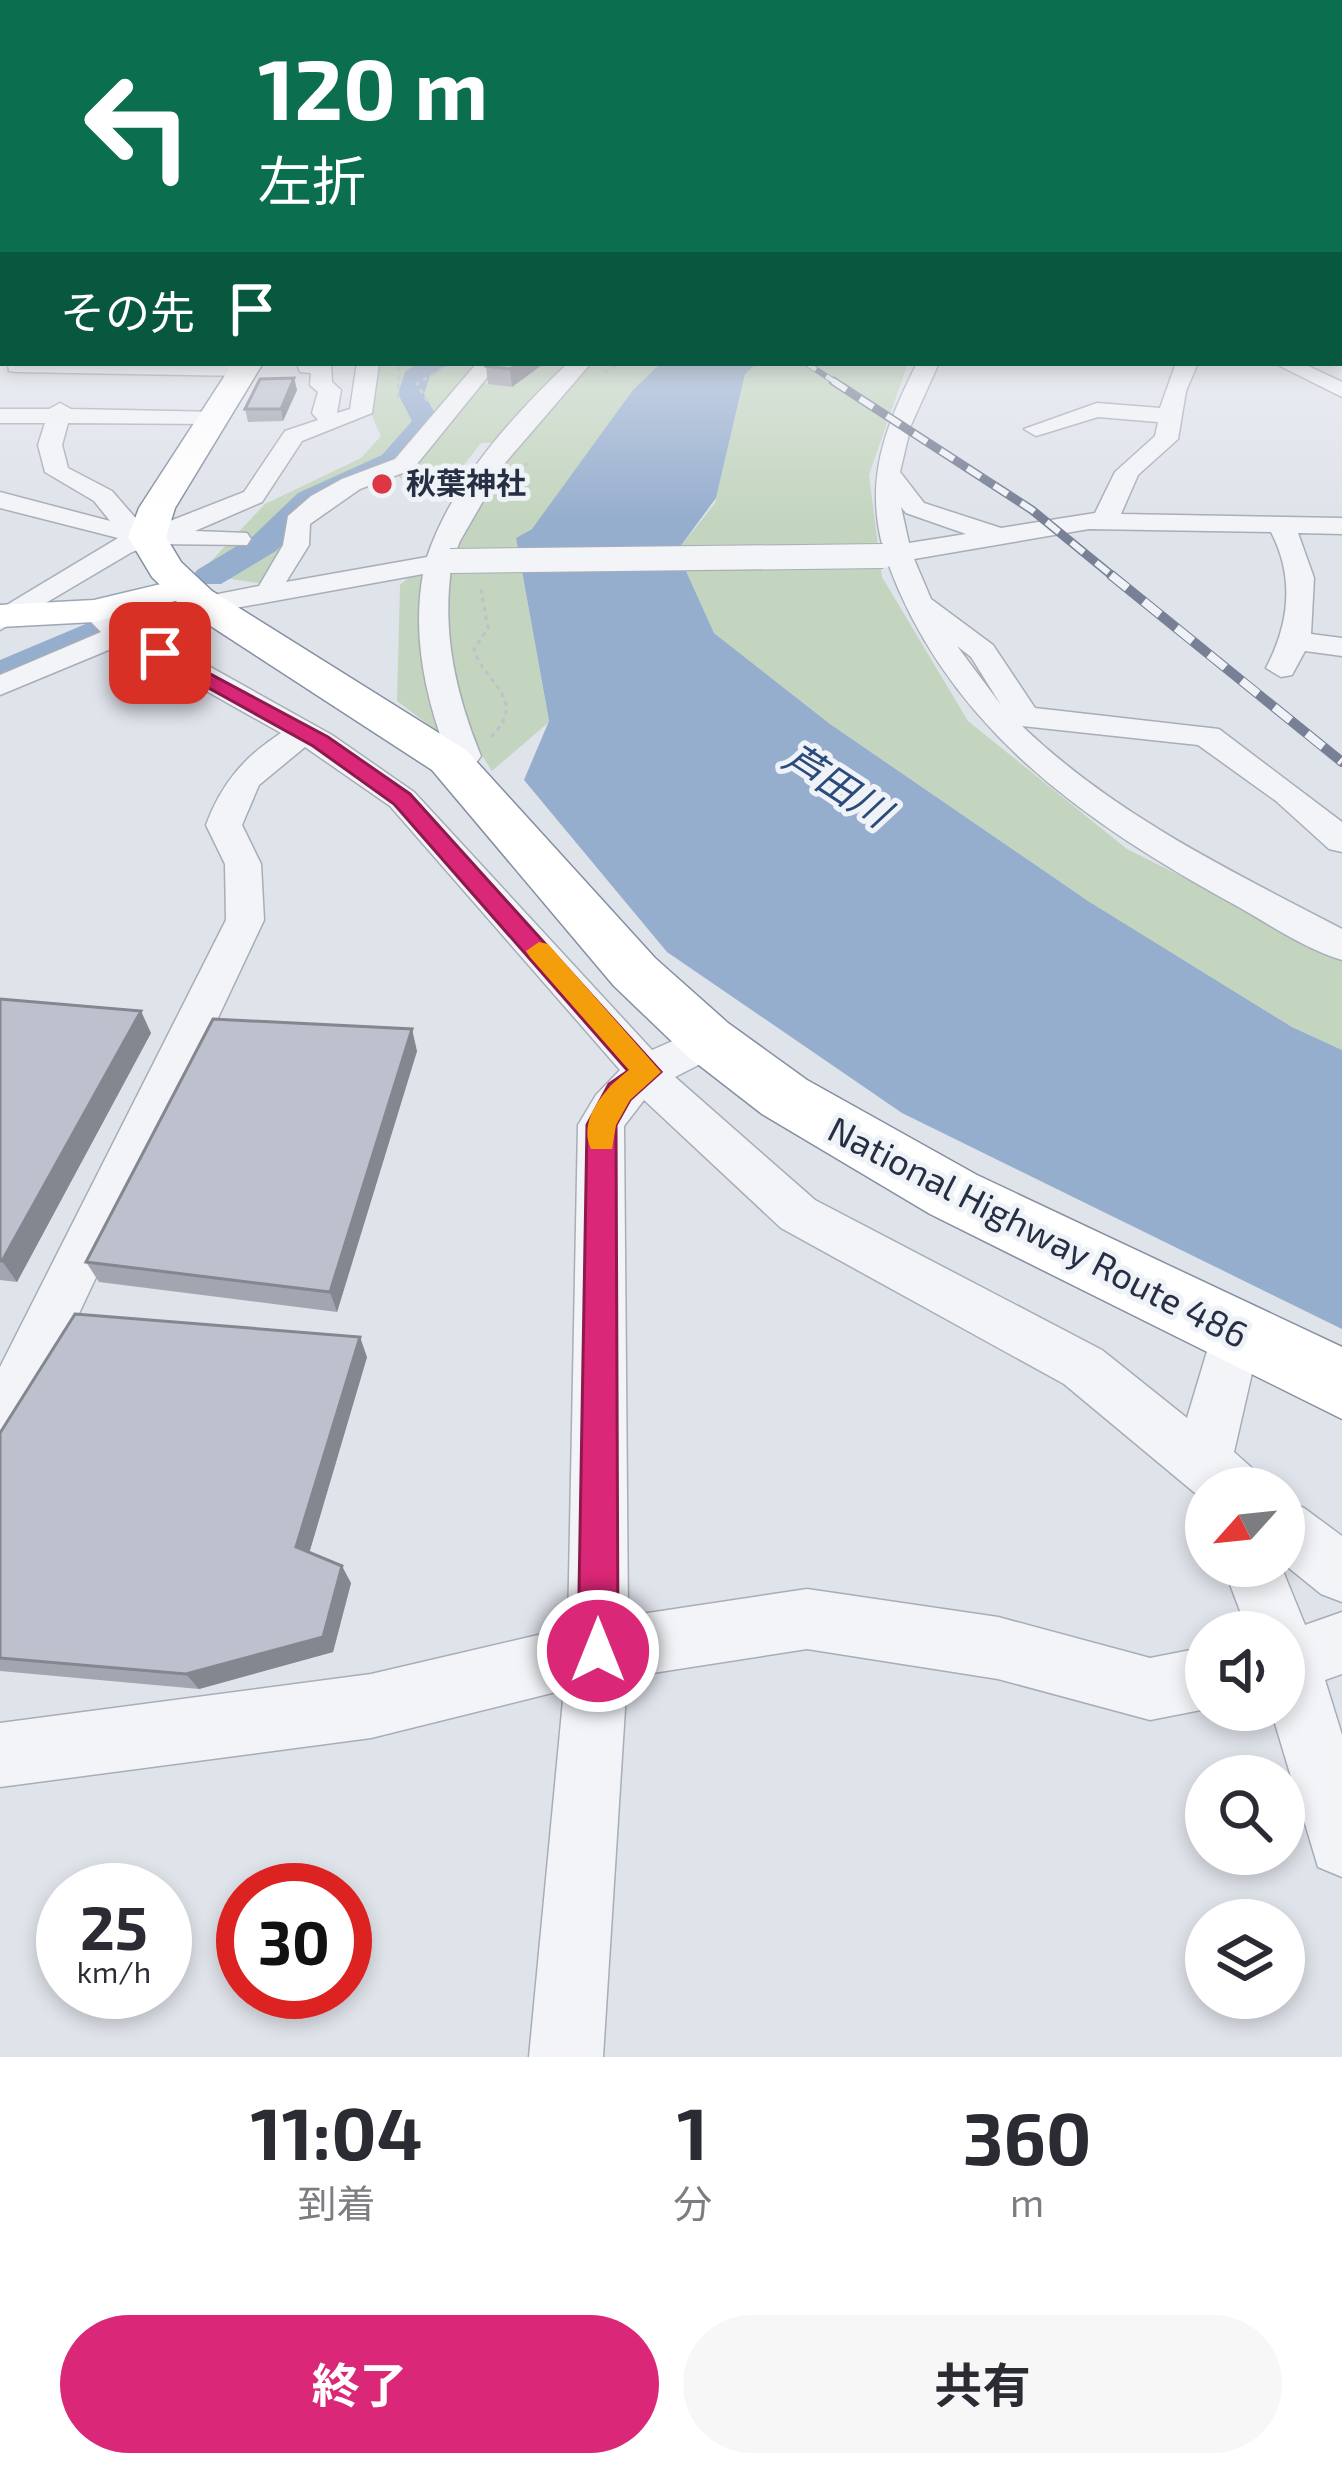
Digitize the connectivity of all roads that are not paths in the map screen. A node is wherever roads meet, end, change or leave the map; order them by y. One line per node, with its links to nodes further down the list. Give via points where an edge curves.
1 (87, 366): 13 (street)
2 (246, 366): 15 (highway)
3 (308, 366): 17 (street, via 323,367 321,386 330,390 323,413)
4 (368, 366): 17 (street, via 361,413)
5 (486, 366): 29 (street, via 404,464 351,484 297,522)
6 (577, 366): 28 (street, via 472,491)
7 (927, 366): 20 (street)
8 (942, 366): 12 (street)
9 (1186, 366): 14 (street)
10 (1291, 366): 11 (street)
11 (1342, 390)
12 (929, 403)
13 (59, 412): 15 (street); 16 (street); 19 (street, via 50,445)
14 (1170, 416): 18 (street, via 1097,410); 21 (street, via 1166,439 1127,472)
15 (212, 417): 25 (highway)
16 (8, 418)
17 (335, 423): 25 (street, via 293,436 253,497)
18 (1036, 429)
19 (57, 472): 25 (street, via 104,496); 25 (street, via 0,500)
20 (888, 474): 24 (street, via 915,508); 27 (street)
21 (1106, 521): 22 (street); 24 (street)
22 (1280, 525): 23 (street); 34 (street, via 1304,589 1289,654)
23 (1342, 526)
24 (1000, 536): 27 (street)
25 (147, 537): 26 (street); 30 (highway, National Highway Route 486, via 165,569); 32 (street)
26 (238, 539)
27 (890, 556): 28 (street, bridge); 31 (street)
28 (444, 562): 29 (street); 37 (street, via 434,650 464,756)
29 (275, 592): 30 (street)
30 (197, 596): 33 (main road); 37 (highway, National Highway Route 486)
31 (920, 607): 38 (street, via 982,651 1025,717 1207,736); 39 (street, via 951,668 995,723 1055,777 1146,839)
32 (2, 618): 33 (main road)
33 (107, 622): 35 (street); 36 (street)
34 (1342, 647)
35 (0, 686)
36 (304, 733): 41 (street, via 402,799); 44 (street, via 263,758 235,789 224,824 243,864 245,920)
37 (453, 762): 40 (highway, National Highway Route 486, via 576,910)
38 (1342, 841)
39 (1342, 946)
40 (709, 1041): 41 (street); 42 (highway, National Highway Route 486, via 826,1125)
41 (646, 1072): 45 (street, via 798,1214 1083,1367); 49 (street, via 620,1092 601,1125)
42 (1234, 1334): 43 (highway, National Highway Route 486); 46 (street, via 1206,1451)
43 (1342, 1384)
44 (0, 1423)
45 (1203, 1467)
46 (1214, 1467)
47 (1305, 1544): 48 (street)
48 (1342, 1573)
49 (598, 1651): 50 (street, via 807,1619 998,1648 1150,1689); 52 (street, via 371,1706); 54 (street)
50 (1185, 1682)
51 (1305, 1691): 53 (street)
52 (0, 1755)
53 (1342, 1844)
54 (566, 2057)

